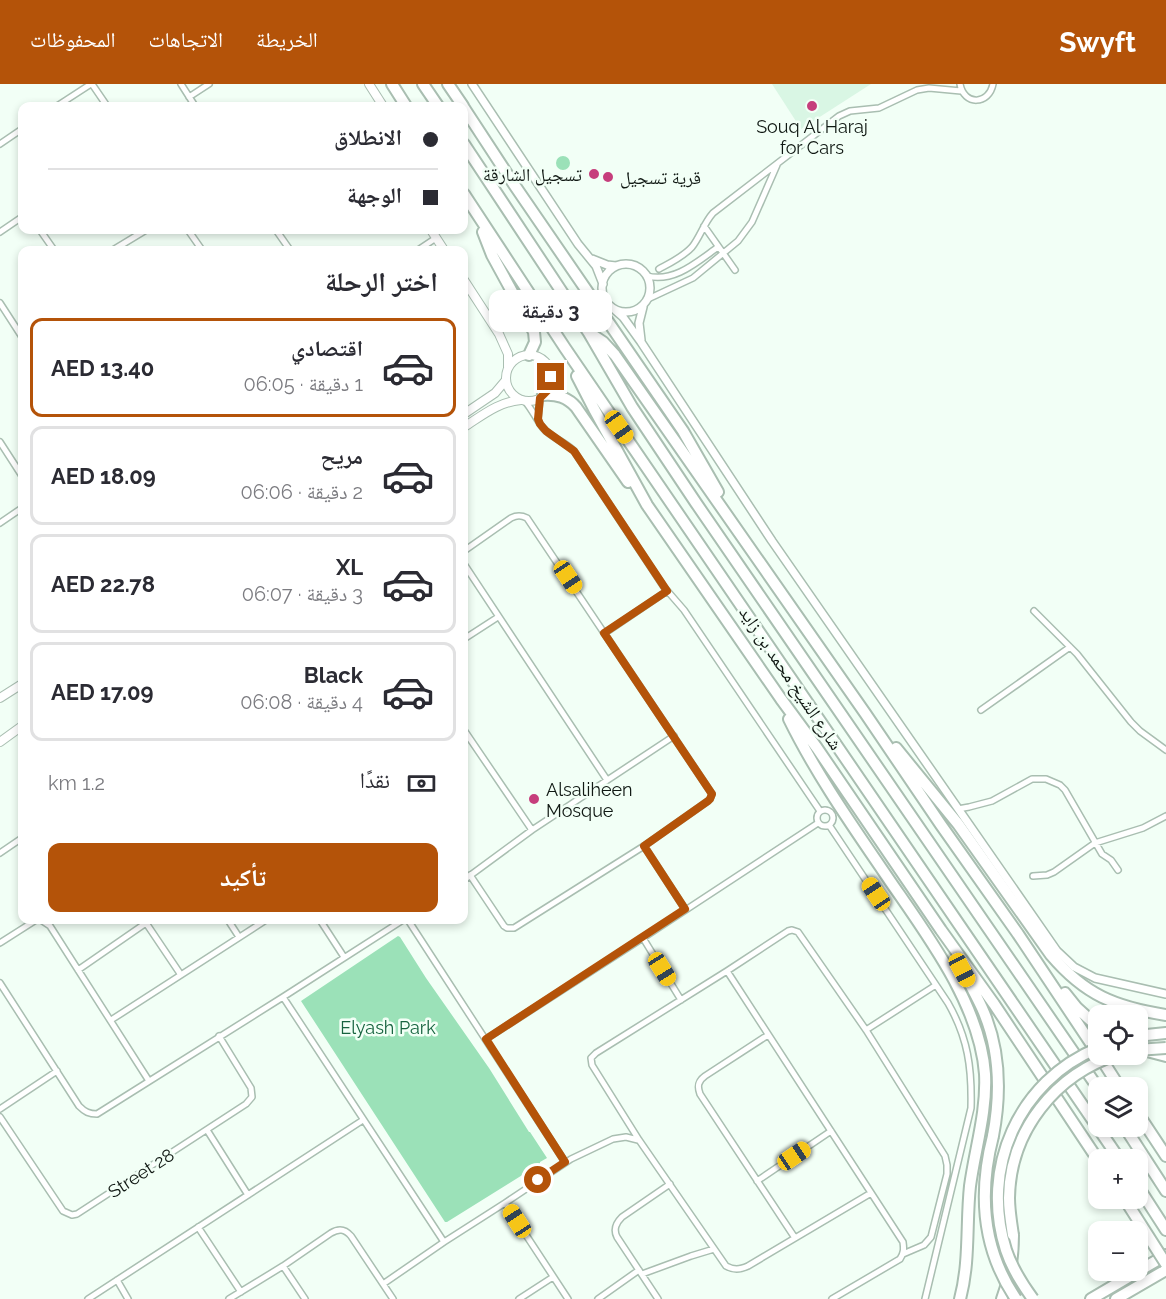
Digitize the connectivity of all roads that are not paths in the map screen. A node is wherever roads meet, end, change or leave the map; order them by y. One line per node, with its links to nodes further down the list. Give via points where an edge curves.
1 (92, 84): 13 (street); 14 (street)
2 (181, 84): 12 (street)
3 (209, 84): 12 (street)
4 (369, 84): 16 (main road)
5 (392, 84): 17 (highway)
6 (423, 84): 18 (highway)
7 (448, 84): 19 (highway)
8 (472, 84): 38 (street)
9 (960, 84): 11 (street)
10 (993, 84): 11 (street, via 990,93 981,99 970,99)
11 (962, 92): 24 (street, via 923,88 879,108 844,113)
12 (189, 97): 15 (street)
13 (63, 102)
14 (104, 102)
15 (192, 102)
16 (380, 102)
17 (403, 102)
18 (435, 102)
19 (460, 102)
20 (468, 115): 65 (highway, via 683,431)
21 (18, 132): 22 (street)
22 (0, 144)
23 (468, 150): 50 (highway, شارع الشيخ محمد بن زايد)
24 (778, 163): 28 (street, via 713,213); 37 (street, via 748,228)
25 (468, 200): 27 (highway, شارع الشيخ محمد بن زايد)
26 (18, 220): 29 (street)
27 (480, 220): 52 (highway, شارع الشيخ محمد بن زايد); 53 (highway, via 492,255 534,332)
28 (704, 226): 36 (street); 40 (street, via 690,249)
29 (0, 232)
30 (139, 234): 33 (street)
31 (433, 234): 32 (main road)
32 (436, 238): 34 (street); 35 (main road)
33 (120, 246)
34 (424, 246)
35 (441, 246)
36 (718, 247): 37 (street); 42 (street, via 676,275)
37 (723, 254): 41 (street); 45 (street, via 685,283)
38 (590, 258): 39 (street); 43 (street)
39 (617, 266): 42 (street, via 633,266); 43 (street)
40 (659, 270)
41 (735, 270)
42 (647, 276): 45 (street, via 650,291)
43 (603, 284): 47 (street, via 605,299)
44 (468, 286): 49 (main road)
45 (646, 302): 47 (street, via 630,312); 51 (street, via 639,323)
46 (1, 307): 48 (street)
47 (615, 310): 51 (street)
48 (18, 331)
49 (499, 333): 53 (main road, via 511,349); 54 (main road, via 508,354)
50 (589, 333): 65 (highway, via 615,355); 140 (highway, شارع الشيخ محمد بن زايد, via 632,407 696,502)
51 (641, 342): 86 (street, via 772,541)
52 (565, 348): 63 (highway); 151 (highway, شارع الشيخ محمد بن زايد)
53 (527, 355): 54 (main road); 56 (main road, via 542,360 550,370 548,390)
54 (508, 368): 55 (main road)
55 (506, 380): 57 (main road, via 513,394); 58 (main road, via 495,393)
56 (541, 397): 57 (main road); 59 (street); 63 (highway, via 565,398 576,407)
57 (523, 400): 59 (street); 60 (main road, via 502,403)
58 (468, 411)
59 (538, 419): 69 (street, via 546,431 574,451)
60 (468, 424)
61 (0, 442): 62 (street)
62 (18, 470)
63 (647, 505): 77 (highway)
64 (18, 511): 66 (street)
65 (732, 522): 79 (highway)
66 (0, 523)
67 (468, 548): 72 (street, via 511,518 527,518)
68 (468, 570): 71 (street)
69 (667, 591): 72 (street); 87 (street, via 684,610)
70 (1034, 611): 74 (street)
71 (498, 617): 73 (street); 85 (street)
72 (604, 633): 82 (street)
73 (468, 636)
74 (1070, 647): 78 (street); 84 (street, via 1140,732)
75 (18, 687): 76 (main road)
76 (0, 698)
77 (781, 699): 109 (highway); 188 (highway, via 831,794 936,950 976,1029 982,1051 985,1097 972,1170)
78 (981, 710)
79 (865, 713): 110 (highway); 123 (highway, via 958,824 1063,970 1110,1002)
80 (18, 729): 83 (main road)
81 (468, 735): 91 (street)
82 (674, 736): 85 (street); 94 (street, via 712,797)
83 (0, 742)
84 (1166, 750)
85 (607, 780): 91 (street)
86 (958, 809): 93 (street, via 992,801 1032,779 1047,779 1065,790); 120 (street, via 1065,960 1095,978)
87 (820, 811): 89 (street); 90 (street, via 831,813)
88 (1166, 816): 93 (street, via 1143,828)
89 (818, 823): 90 (street); 99 (street)
90 (829, 825): 119 (street)
91 (532, 830): 97 (street)
92 (18, 841): 95 (street)
93 (1095, 843): 96 (street); 98 (street, via 1054,872)
94 (644, 846): 97 (street, via 514,928 504,926); 99 (street)
95 (0, 853)
96 (1118, 870)
97 (470, 876)
98 (1033, 876)
99 (685, 909): 112 (street)
100 (30, 924): 113 (street)
101 (47, 924): 115 (street)
102 (141, 924): 115 (street)
103 (147, 924): 117 (street)
104 (231, 924): 111 (street)
105 (260, 924): 111 (street)
106 (323, 924): 114 (street)
107 (397, 924): 114 (street)
108 (411, 924): 131 (street)
109 (941, 930): 150 (highway); 190 (highway, bridge, via 983,1010 995,1051 997,1115 987,1159 984,1204 992,1248)
110 (1018, 934): 124 (highway); 132 (highway)
111 (239, 937): 117 (street)
112 (643, 938): 122 (street); 131 (street)
113 (0, 943)
114 (344, 957): 121 (street)
115 (78, 970): 125 (street)
116 (727, 971): 122 (street); 126 (street, via 795,930); 128 (street)
117 (181, 975): 125 (street)
118 (0, 983): 139 (street)
119 (936, 985): 126 (street); 187 (street, via 962,1030 972,1083 971,1108)
120 (1166, 994)
121 (283, 997): 130 (street); 144 (street)
122 (681, 1000): 149 (street, via 591,1058)
123 (1166, 1015)
124 (1088, 1018)
125 (111, 1020): 141 (street)
126 (866, 1030): 167 (street, via 946,1160 947,1174 931,1237 924,1245)
127 (1166, 1034): 129 (highway)
128 (768, 1035): 147 (street); 154 (street, via 701,1079 698,1089)
129 (1148, 1035)
130 (219, 1036): 141 (street); 146 (street, Street 28, via 251,1088 252,1097)
131 (486, 1039): 153 (street)
132 (1088, 1039)
133 (1166, 1048): 134 (highway, bridge)
134 (1148, 1049)
135 (1088, 1052): 191 (highway, bridge, via 1048,1079 1033,1096 1014,1127 1002,1161 998,1197 1002,1234 1013,1268)
136 (1148, 1052): 137 (highway)
137 (1166, 1056)
138 (1093, 1065): 189 (highway, bridge, via 1047,1100 1028,1125 1017,1151 1009,1197 1011,1271)
139 (57, 1071): 141 (street, via 79,1106 90,1114 103,1111); 142 (street)
140 (1090, 1077)
141 (149, 1081)
142 (0, 1109)
143 (0, 1117): 146 (street, Street 28, via 59,1207 72,1215)
144 (363, 1120): 158 (street); 165 (street)
145 (1148, 1129): 152 (highway)
146 (207, 1130): 158 (street)
147 (831, 1131): 154 (street); 157 (street)
148 (1131, 1137): 156 (highway)
149 (639, 1140): 153 (street, via 613,1139); 155 (street)
150 (1091, 1149)
151 (1112, 1149)
152 (1166, 1156)
153 (565, 1162): 160 (street)
154 (757, 1181): 164 (street)
155 (670, 1184): 166 (street); 172 (street, via 615,1226 617,1237)
156 (1166, 1191)
157 (871, 1193): 164 (street); 167 (street, via 903,1242)
158 (248, 1195): 162 (street)
159 (1148, 1202): 163 (highway)
160 (505, 1203): 165 (street); 173 (street)
161 (1131, 1209): 169 (highway, bridge)
162 (198, 1227): 174 (street); 176 (street)
163 (1166, 1230)
164 (795, 1238): 166 (street, via 741,1269 726,1266)
165 (444, 1242): 175 (street)
166 (714, 1249): 172 (street)
167 (903, 1254): 177 (street, via 896,1263)
168 (1166, 1255): 192 (highway)
169 (1166, 1264)
170 (283, 1266): 175 (street, via 331,1233 342,1230 351,1236); 176 (street); 181 (street)
171 (1166, 1270): 193 (highway)
172 (640, 1272): 185 (street); 186 (street)
173 (553, 1277): 183 (street); 184 (street)
174 (117, 1280): 178 (street); 179 (street)
175 (383, 1284): 182 (street)
176 (241, 1292): 180 (street)
177 (834, 1298)
178 (88, 1299)
179 (128, 1299)
180 (229, 1299)
181 (305, 1299)
182 (393, 1299)
183 (519, 1299)
184 (568, 1299)
185 (598, 1299)
186 (658, 1299)
187 (925, 1299)
188 (960, 1299)
189 (1002, 1299)
190 (1016, 1299)
191 (1032, 1299)
192 (1091, 1299)
193 (1116, 1299)

